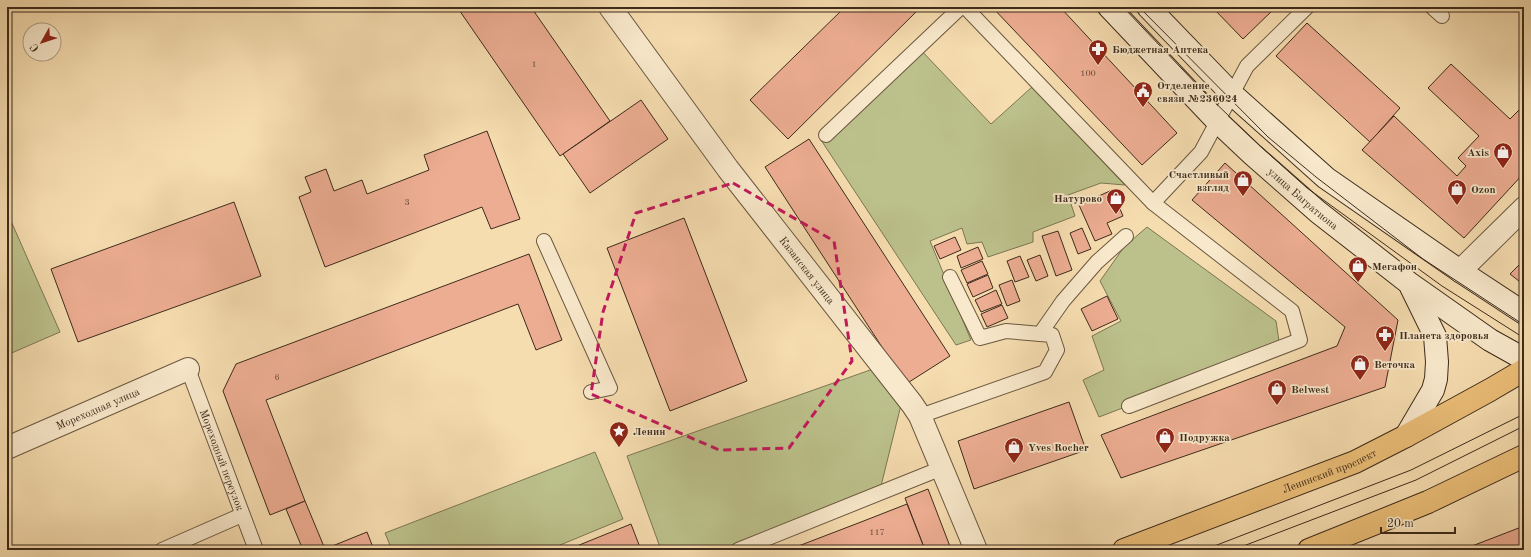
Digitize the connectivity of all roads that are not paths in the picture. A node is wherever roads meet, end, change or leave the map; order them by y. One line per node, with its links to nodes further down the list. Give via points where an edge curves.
1 (610, 7): 24 (main road, Казанская улица, via 728,169)
2 (961, 7): 9 (lane)
3 (965, 7): 10 (lane)
4 (1109, 7): 8 (main road, улица Багратиона)
5 (1148, 7): 7 (main road)
6 (1307, 7): 7 (lane, via 1248,66)
7 (1232, 94): 8 (lane); 14 (main road, via 1326,178)
8 (1217, 121): 10 (lane, via 1201,152); 16 (main road, улица Багратиона, via 1318,212)
9 (826, 135)
10 (1153, 203): 23 (lane, via 1292,311 1300,340)
11 (1524, 208): 14 (main road)
12 (1126, 236): 18 (lane, via 1097,262 1063,301)
13 (544, 241): 22 (lane, via 610,388)
14 (1460, 271): 17 (main road)
15 (950, 277): 18 (lane, via 980,338 1006,331)
16 (1409, 283): 19 (main road, улица Багратиона, via 1490,340); 25 (main road, via 1435,336 1437,362 1433,390)
17 (1524, 313)
18 (1040, 334): 24 (lane, via 1052,335 1057,350 1045,372)
19 (1524, 359)
20 (188, 369): 26 (main road, Мореходная улица); 29 (lane, Мореходный переулок)
21 (1524, 370): 25 (main road, Ленинский проспект)
22 (591, 392)
23 (1129, 406)
24 (920, 416): 28 (main road, Казанская улица)
25 (1406, 436): 34 (main road, Ленинский проспект, via 1355,462)
26 (7, 448)
27 (1524, 456): 35 (main road, via 1428,502)
28 (942, 468): 32 (lane); 33 (main road, Казанская улица)
29 (242, 515): 30 (lane); 31 (lane, Мореходный переулок)
30 (162, 550)
31 (256, 550)
32 (738, 550)
33 (976, 550)
34 (1124, 550)
35 (1309, 550)

